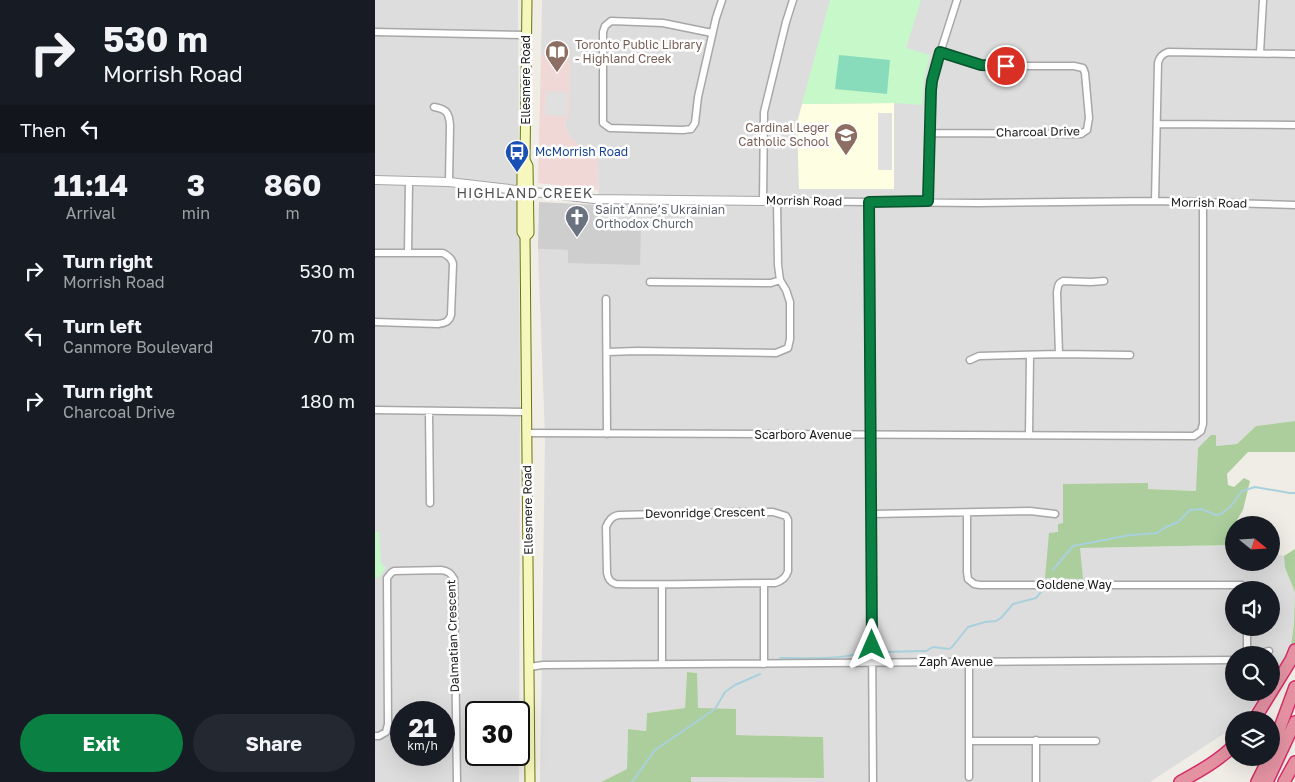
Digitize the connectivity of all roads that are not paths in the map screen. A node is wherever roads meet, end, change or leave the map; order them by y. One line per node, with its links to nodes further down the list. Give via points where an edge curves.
1 (527, 0): 8 (main road, Ellesmere Road)
2 (722, 0): 7 (street)
3 (793, 0): 20 (street, via 764,112)
4 (957, 0): 9 (street)
5 (1263, 0): 10 (street)
6 (375, 32): 8 (street)
7 (712, 33): 7 (street, via 650,22 611,21 603,32 603,123 610,128 691,129 695,123)
8 (527, 34): 19 (main road, Ellesmere Road, via 525,160 522,165)
9 (940, 52): 15 (street, via 932,81); 15 (street, Charcoal Drive, via 981,65 1083,68 1089,118 1087,130 1081,134)
10 (1260, 53): 11 (street); 13 (street, via 1164,53 1158,64)
11 (1295, 54)
12 (434, 107): 18 (street, via 446,111 449,117)
13 (1157, 124): 14 (street); 23 (street)
14 (1295, 125)
15 (930, 133): 22 (street)
16 (375, 180): 17 (street, Morrish Road)
17 (409, 181): 18 (street, Morrish Road); 28 (street)
18 (449, 182): 19 (street, Morrish Road)
19 (525, 191): 20 (street, Morrish Road, via 594,200); 41 (main road, Ellesmere Road, via 522,232 525,237)
20 (763, 201): 21 (street, Morrish Road)
21 (777, 201): 24 (street, Morrish Road); 29 (street)
22 (928, 201): 23 (street, Morrish Road); 24 (street, Morrish Road)
23 (1155, 201): 25 (street, Morrish Road)
24 (869, 202): 44 (street)
25 (1203, 202): 26 (street, Morrish Road); 45 (street, Scarboro Avenue, via 1203,419 1199,433 1191,436)
26 (1295, 204)
27 (375, 253): 28 (street)
28 (408, 253): 33 (street, via 443,253 453,261 450,320 438,324)
29 (780, 280): 31 (street, via 771,283); 34 (street, via 786,290 790,311 790,340 788,348 781,352)
30 (1104, 281): 35 (street, via 1063,281 1057,286)
31 (650, 282)
32 (606, 299): 34 (street)
33 (375, 322)
34 (607, 352): 43 (street)
35 (1059, 354): 36 (street); 37 (street)
36 (1030, 355): 38 (street, via 979,356); 45 (street)
37 (1130, 355)
38 (970, 360)
39 (375, 410): 40 (street)
40 (429, 412): 41 (street); 46 (street)
41 (527, 412): 42 (main road, Ellesmere Road)
42 (527, 433): 43 (street, Scarboro Avenue); 59 (main road, Ellesmere Road)
43 (607, 434): 44 (street, Scarboro Avenue)
44 (871, 435): 45 (street, Scarboro Avenue); 48 (street)
45 (1029, 435)
46 (430, 503)
47 (967, 512): 48 (street); 49 (street); 52 (street, Goldene Way, via 967,572 968,579 974,584)
48 (871, 514): 55 (street)
49 (1055, 514)
50 (764, 583): 51 (street, Devonridge Crescent); 51 (street, Devonridge Crescent, via 780,582 787,576 786,516 773,512 743,512 614,516 607,527 608,578 616,584); 58 (street)
51 (661, 585): 57 (street)
52 (1225, 585)
53 (1295, 650): 61 (highway)
54 (1225, 660): 56 (street, Zaph Avenue)
55 (872, 662): 56 (street, Zaph Avenue); 58 (street, Zaph Avenue); 74 (street)
56 (969, 662): 67 (street)
57 (663, 664): 58 (street, Zaph Avenue); 59 (street, Zaph Avenue)
58 (764, 664)
59 (529, 667): 73 (main road, Ellesmere Road)
60 (1295, 688): 63 (highway)
61 (1260, 711)
62 (1295, 722): 78 (highway)
63 (1280, 728)
64 (375, 736): 72 (street, Dalmatian Crescent, via 386,732 388,724 387,578 394,571 447,571 454,580)
65 (1036, 740): 66 (street); 67 (street); 75 (street)
66 (1097, 740)
67 (969, 741): 71 (street)
68 (1225, 753): 76 (highway)
69 (1295, 762): 79 (highway)
70 (1265, 766): 77 (highway)
71 (969, 778)
72 (457, 782)
73 (530, 782)
74 (873, 782)
75 (1036, 782)
76 (1180, 782)
77 (1257, 782)
78 (1267, 782)
79 (1284, 782)

